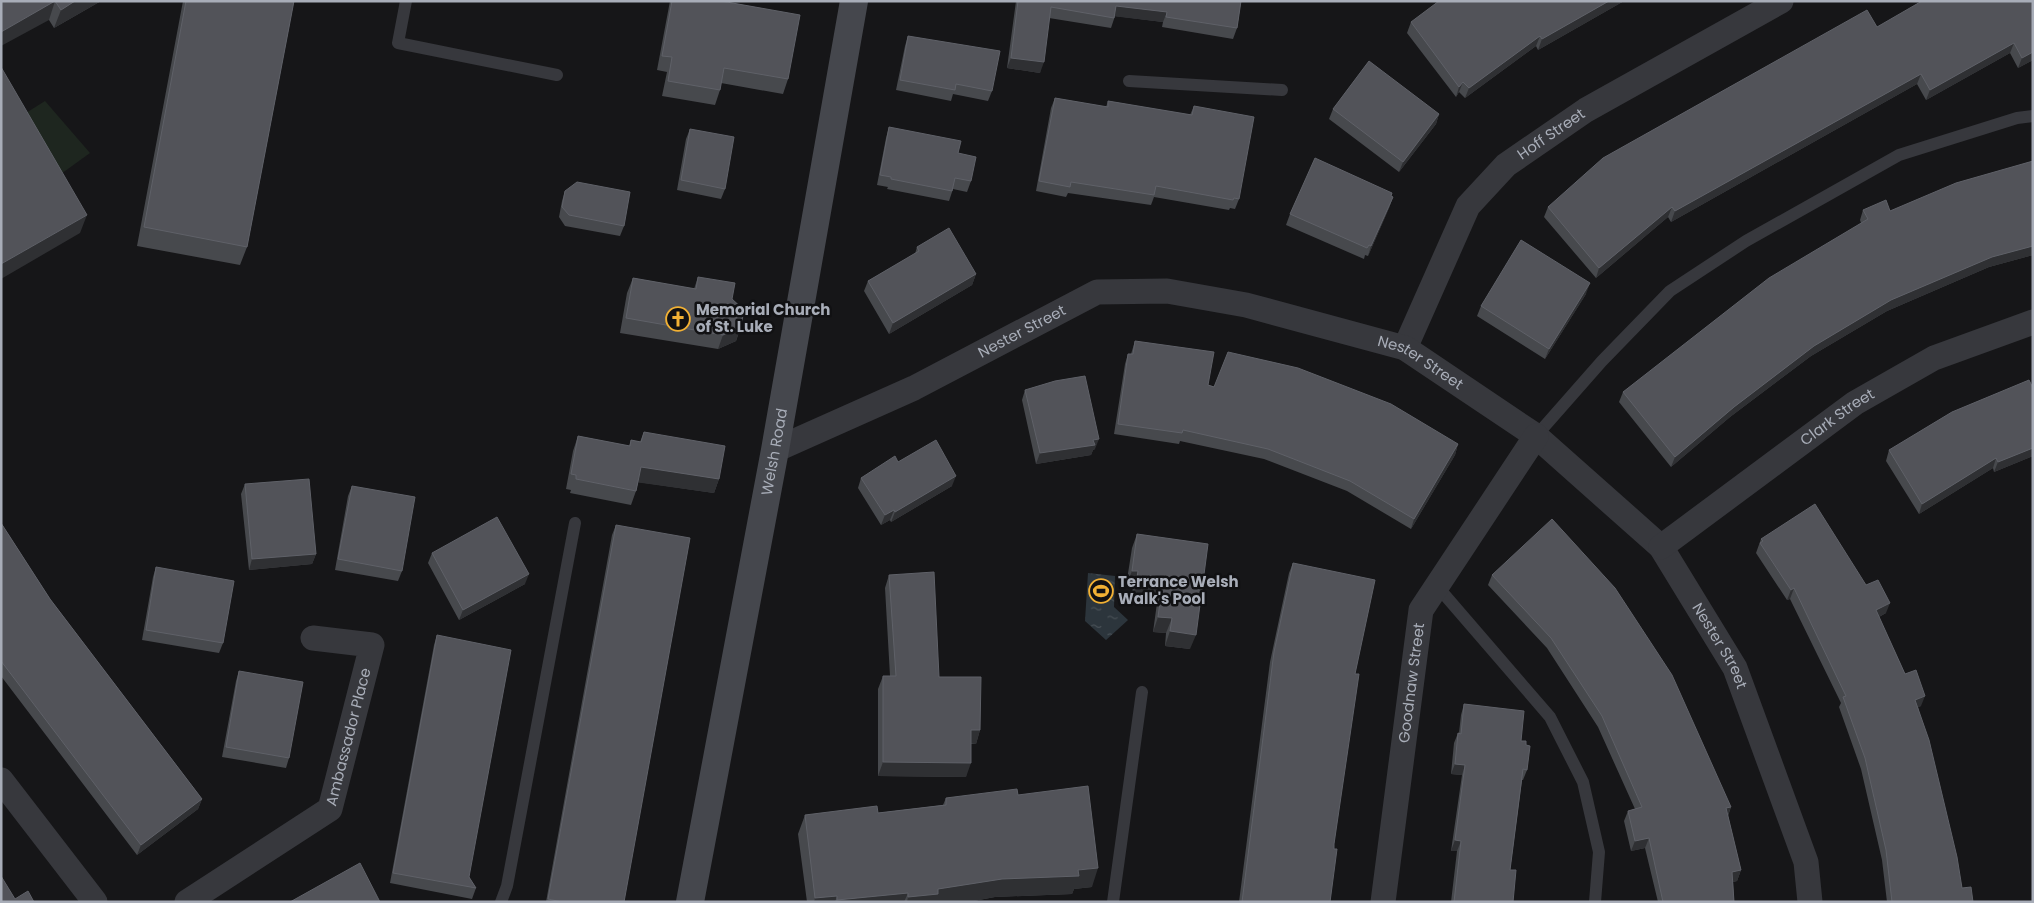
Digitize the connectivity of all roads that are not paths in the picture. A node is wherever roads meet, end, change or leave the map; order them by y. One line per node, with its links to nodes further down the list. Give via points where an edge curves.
1 (406, 1): 4 (lane, via 398,43)
2 (854, 1): 11 (main road, Welsh Road)
3 (1782, 1): 9 (street, Hoff Street, via 1586,110 1506,165 1468,206)
4 (557, 75)
5 (1129, 81): 6 (lane)
6 (1282, 90)
7 (2033, 116): 10 (lane, via 2017,118 1899,156 1746,241 1670,291)
8 (2033, 322): 13 (street, Clark Street, via 1934,358 1855,403)
9 (1405, 348): 10 (street, Nester Street); 11 (street, Nester Street, via 1246,305 1168,292 1097,292 914,388)
10 (1536, 436): 13 (street, Nester Street); 14 (street, Goodnaw Street)
11 (775, 450): 21 (main road, Welsh Road)
12 (574, 523): 20 (lane, via 507,886)
13 (1662, 547): 25 (street, Nester Street, via 1735,668 1806,862)
14 (1436, 586): 23 (street, Goodnaw Street, via 1421,610); 24 (lane, via 1550,717 1583,782 1599,852)
15 (313, 638): 19 (street, Ambassador Place, via 372,645 330,810)
16 (1142, 692): 22 (lane)
17 (1, 780): 18 (street)
18 (95, 902)
19 (187, 902)
20 (501, 902)
21 (690, 902)
22 (1113, 902)
23 (1383, 902)
24 (1595, 902)
25 (1810, 902)

